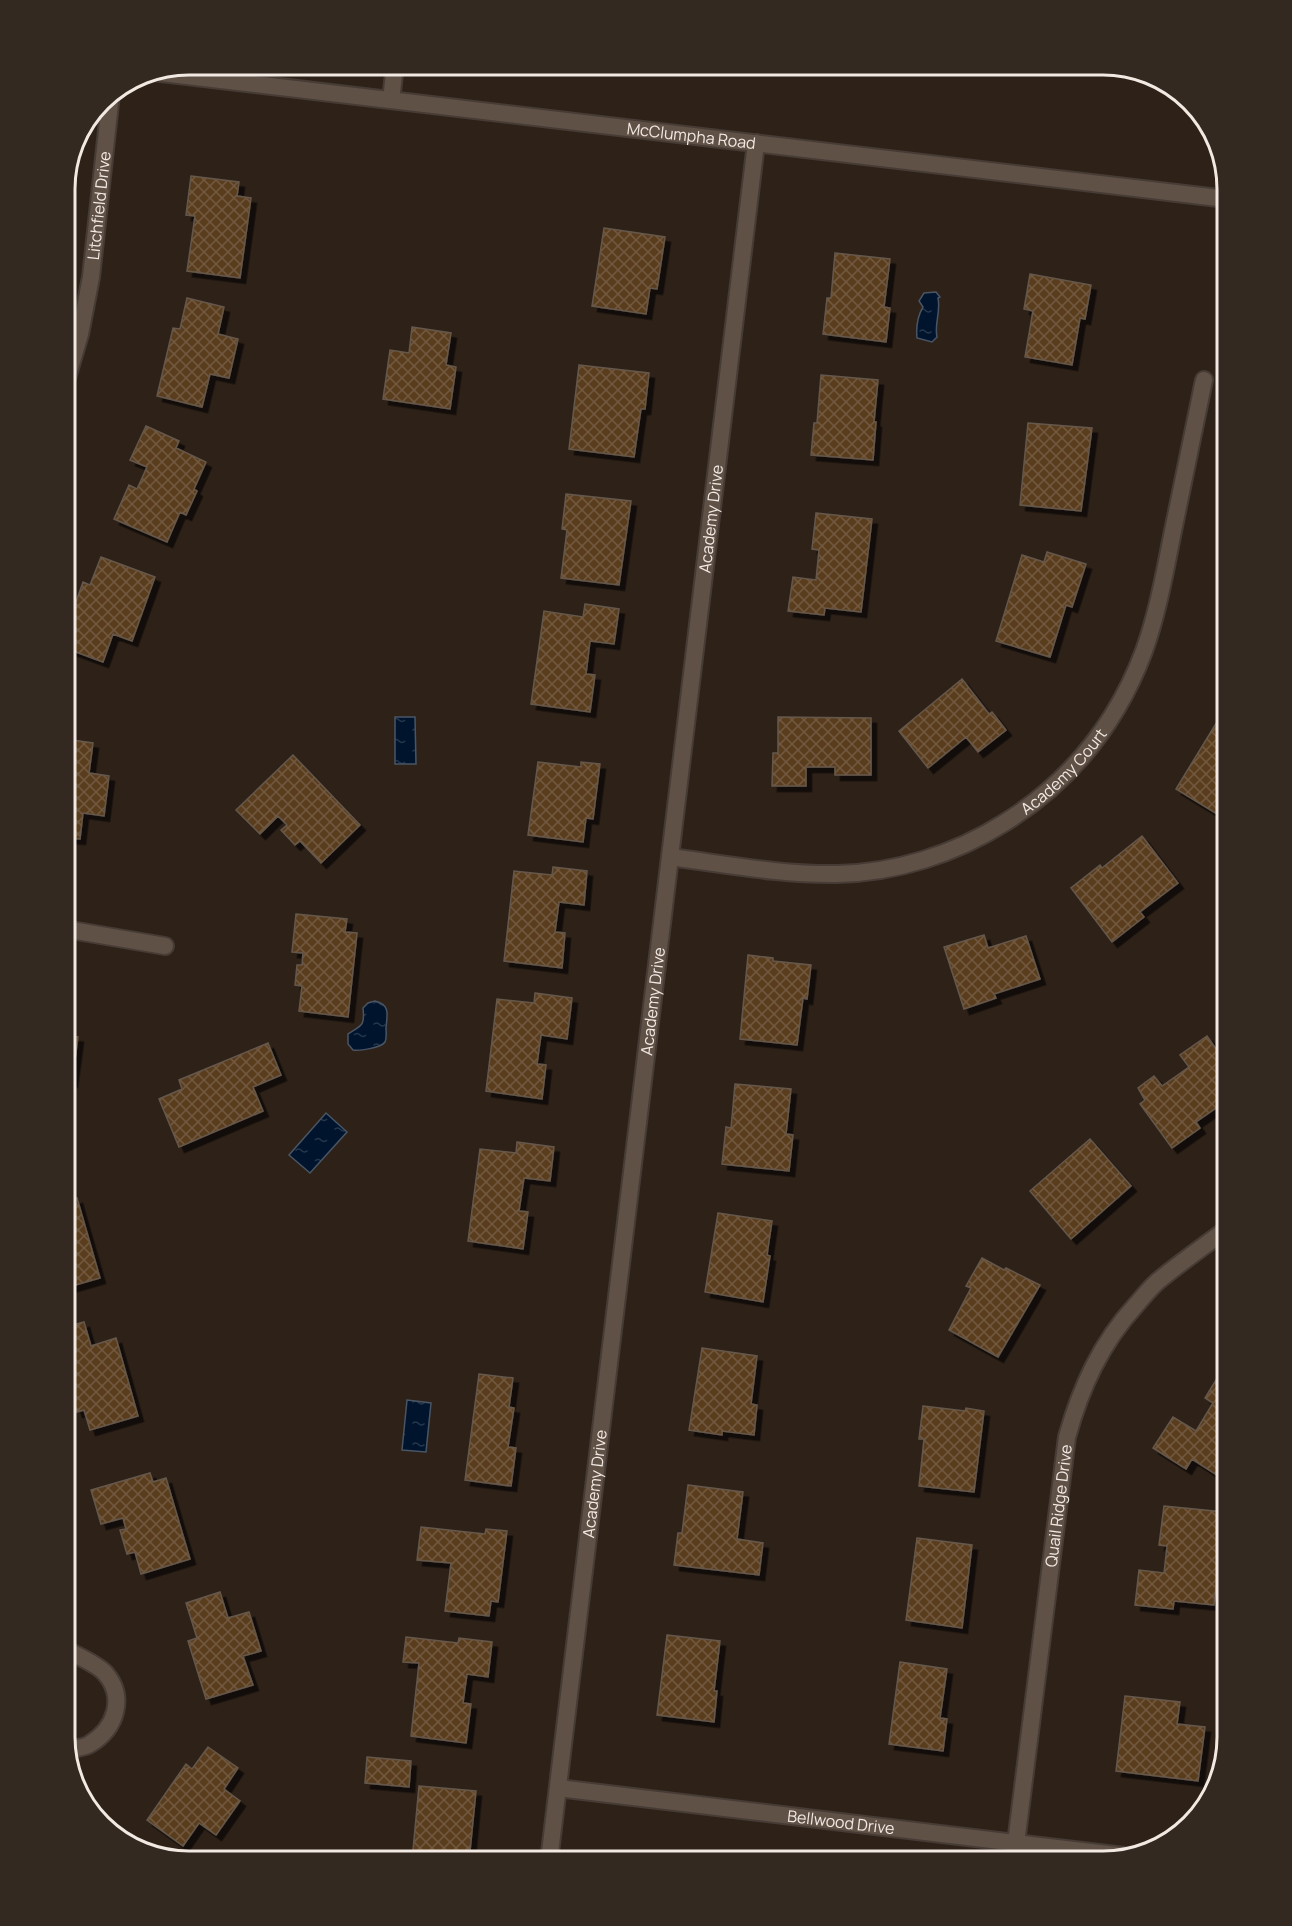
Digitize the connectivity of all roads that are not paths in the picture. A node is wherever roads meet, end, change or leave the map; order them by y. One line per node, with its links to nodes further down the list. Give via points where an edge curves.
1 (180, 75): 3 (street, McClumpha Road)
2 (394, 75): 3 (street)
3 (391, 100): 5 (street, McClumpha Road)
4 (110, 107): 7 (street, Litchfield Drive, via 91,277)
5 (756, 143): 6 (street, McClumpha Road); 9 (street, Academy Drive)
6 (1217, 198)
7 (75, 351)
8 (1204, 380): 9 (street, Academy Court, via 1145,649 1111,719 1063,779 988,834 904,865 860,872 804,873)
9 (670, 857): 15 (street, Academy Drive)
10 (75, 931): 11 (street)
11 (165, 946)
12 (1217, 1237): 16 (street, Quail Ridge Drive, via 1156,1283 1121,1322 1098,1358 1076,1406 1067,1437)
13 (75, 1655): 14 (street, via 104,1671 116,1691 116,1710 108,1730 89,1746)
14 (76, 1748)
15 (558, 1788): 16 (street, Bellwood Drive); 17 (street, Academy Drive)
16 (1016, 1843): 18 (street, Bellwood Drive)
17 (550, 1851)
18 (1083, 1851)

